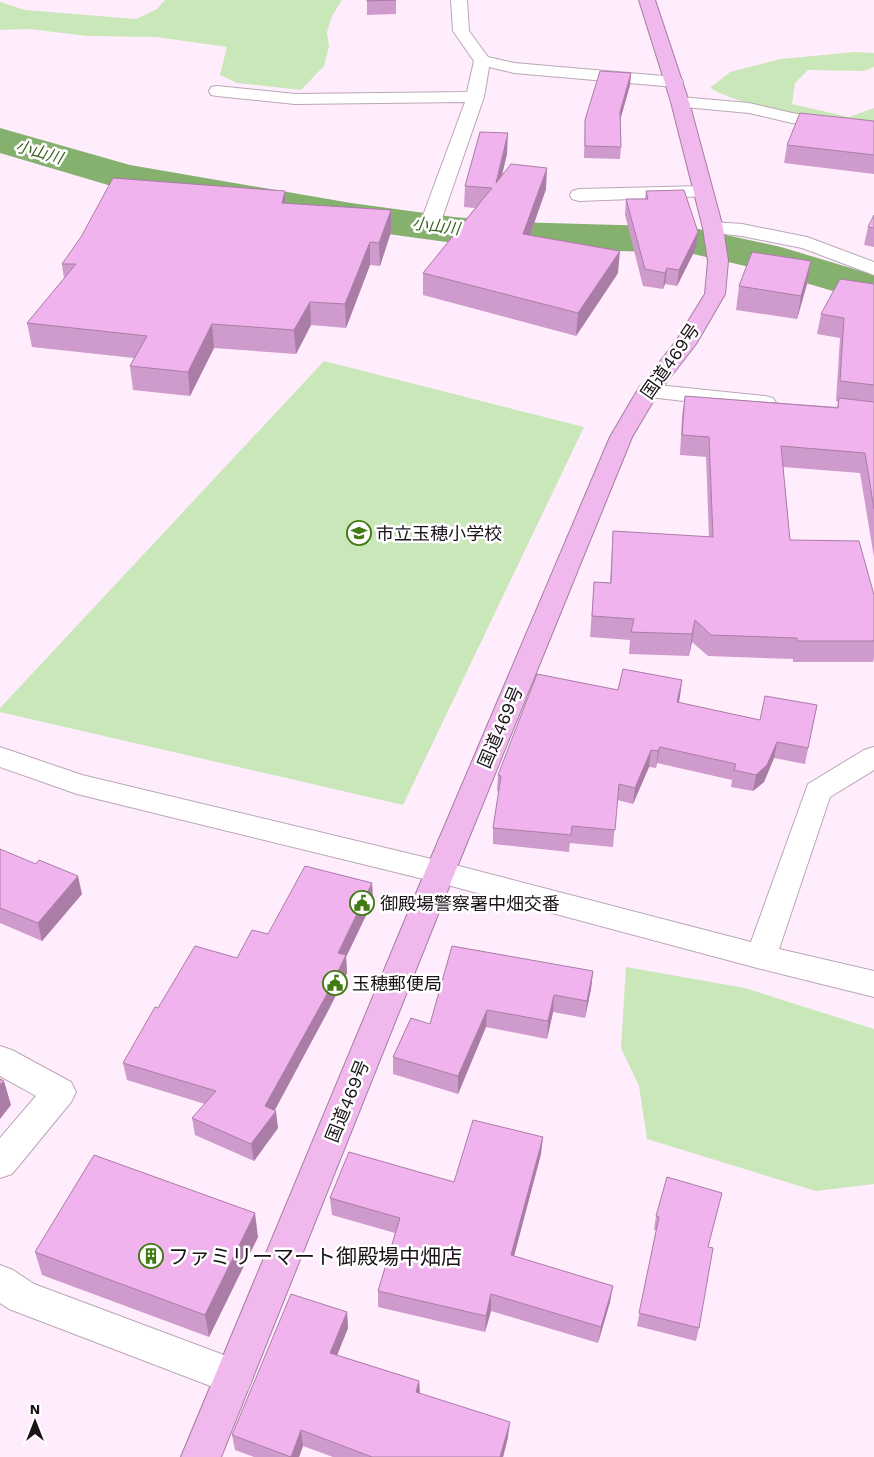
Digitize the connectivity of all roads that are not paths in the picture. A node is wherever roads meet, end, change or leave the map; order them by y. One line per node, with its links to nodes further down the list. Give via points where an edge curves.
1 (460, 0): 3 (street, via 462,31)
2 (648, 0): 4 (highway, 国道469号)
3 (482, 61): 4 (street, via 514,68); 6 (street)
4 (675, 82): 7 (highway, 国道469号)
5 (217, 91): 6 (street, via 295,99)
6 (475, 97): 11 (street)
7 (680, 102): 8 (street, via 749,108); 9 (highway, 国道469号)
8 (874, 131)
9 (703, 192): 10 (street); 12 (highway, 国道469号)
10 (579, 195)
11 (431, 221)
12 (714, 241): 13 (street, via 742,230 807,243); 14 (highway, 国道469号, via 715,294 685,344)
13 (874, 269)
14 (648, 391): 15 (street); 18 (highway, 国道469号, via 621,437)
15 (784, 405)
16 (0, 756): 18 (street, via 77,784)
17 (874, 757): 19 (street, via 818,791)
18 (440, 872): 19 (street); 24 (highway, 国道469号)
19 (761, 957): 20 (street)
20 (874, 984)
21 (0, 1060): 22 (street, via 59,1092)
22 (0, 1163)
23 (0, 1282): 24 (street, via 22,1297)
24 (234, 1377): 25 (highway, 国道469号)
25 (201, 1457)

